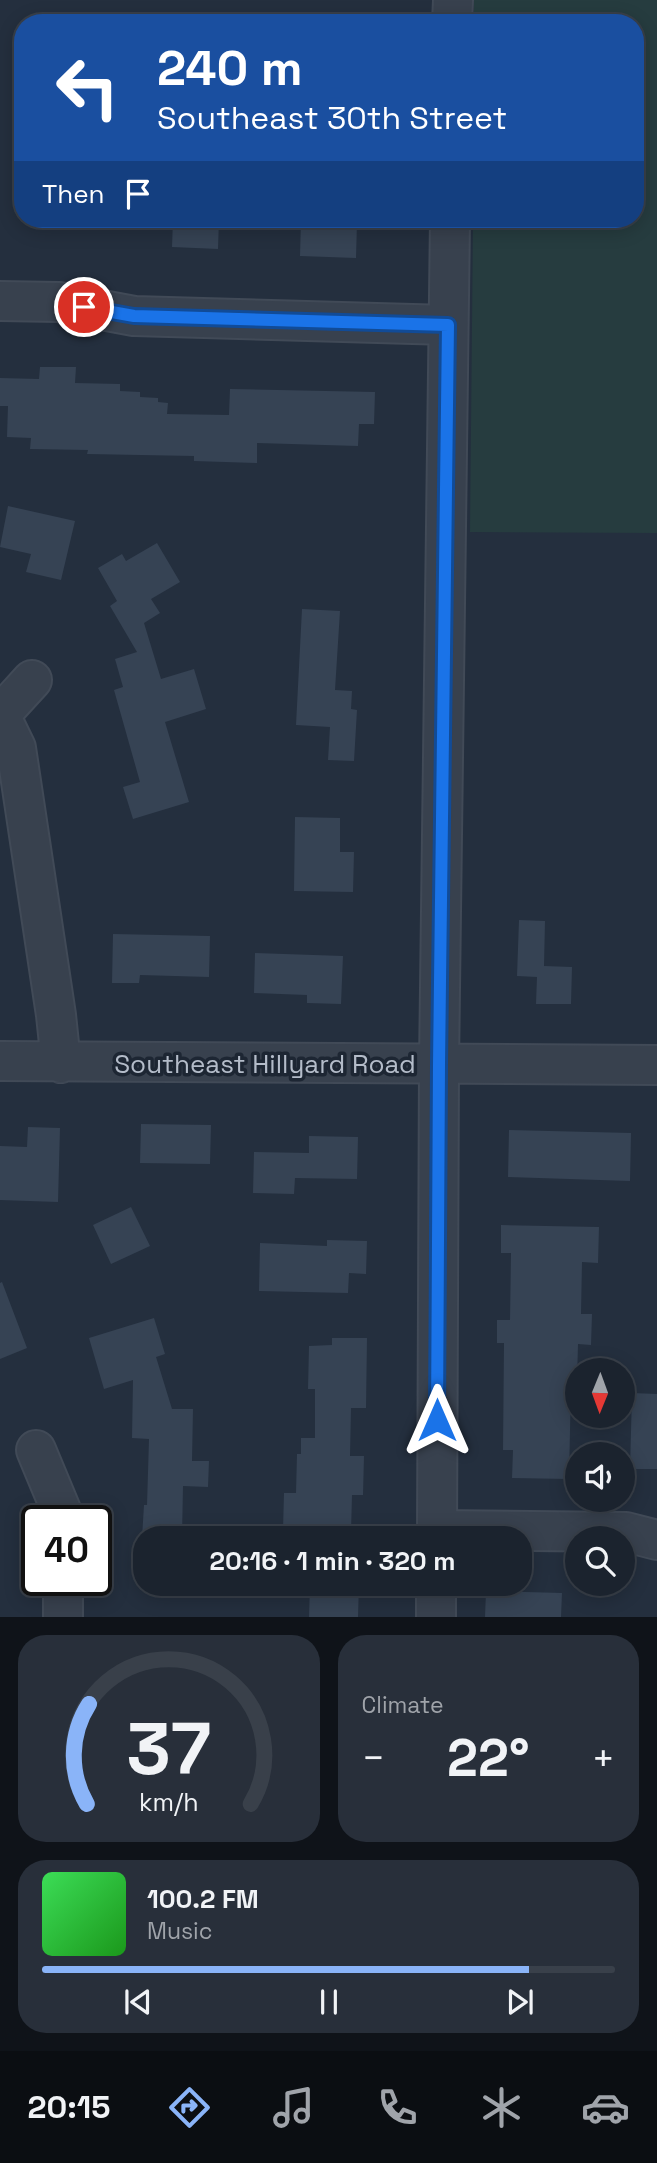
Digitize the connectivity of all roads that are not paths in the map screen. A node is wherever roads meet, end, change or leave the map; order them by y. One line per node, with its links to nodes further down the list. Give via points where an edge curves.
1 (450, 228): 3 (street)
2 (0, 301): 3 (street, via 59,302 134,316)
3 (448, 325): 8 (street)
4 (32, 680): 5 (street)
5 (0, 715): 7 (street, via 16,748)
6 (0, 1061): 7 (street, Southeast Hillyard Road)
7 (61, 1063): 8 (street, Southeast Hillyard Road)
8 (439, 1065): 9 (street, Southeast Hillyard Road); 12 (street)
9 (657, 1065)
10 (36, 1450): 11 (street)
11 (59, 1505)
12 (437, 1526)
13 (532, 1533): 14 (street, via 626,1532)
14 (657, 1540)
15 (63, 1596): 17 (street)
16 (436, 1596): 18 (street)
17 (63, 1617)
18 (436, 1617)

